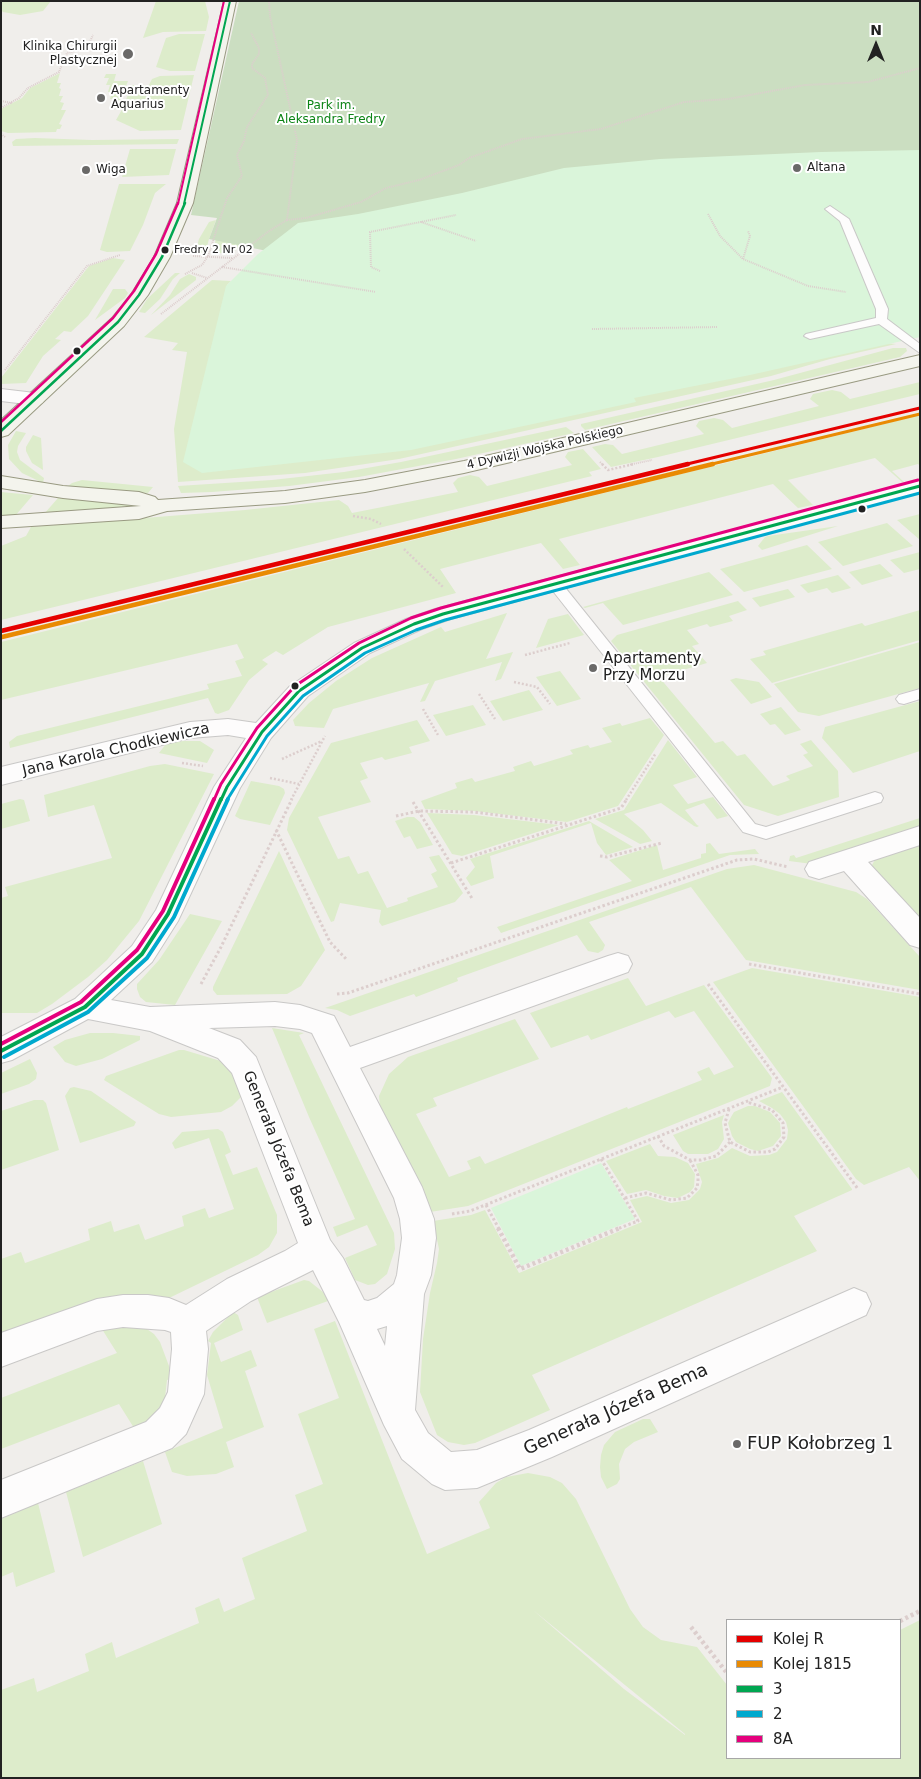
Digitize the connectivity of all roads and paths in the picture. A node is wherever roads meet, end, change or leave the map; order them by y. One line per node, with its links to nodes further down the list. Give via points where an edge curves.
1 (230, 1): 38 (street, via 176,230 128,311)
2 (269, 1): 15 (path, via 297,140)
3 (250, 30): 14 (path, via 259,48 252,68 264,78 268,95 247,127 237,155 242,176 227,198)
4 (93, 35): 7 (path, via 87,48 67,53 59,72 28,88)
5 (920, 68): 15 (path, via 868,82 805,85 728,99 684,102 601,129 522,139 419,180 386,188 361,202 306,218)
6 (1, 101): 7 (path)
7 (12, 103): 8 (path)
8 (1, 108)
9 (1, 134): 10 (path)
10 (5, 137)
11 (830, 209): 28 (lane, via 844,219)
12 (708, 214): 22 (path, via 720,236)
13 (456, 215): 16 (path)
14 (220, 220)
15 (286, 220): 21 (path)
16 (421, 222): 18 (path); 24 (path, via 370,232 371,267)
17 (748, 231): 22 (path, via 750,236)
18 (476, 241)
19 (120, 255): 36 (path, via 87,266)
20 (188, 256): 21 (path)
21 (232, 259): 23 (path)
22 (743, 259): 28 (path, via 808,286)
23 (221, 267): 26 (path); 27 (path)
24 (380, 271)
25 (192, 273): 26 (path)
26 (207, 278): 29 (path)
27 (376, 292)
28 (874, 292): 30 (lane, via 882,309)
29 (159, 317)
30 (881, 320): 33 (lane); 34 (lane)
31 (718, 327): 32 (path)
32 (592, 329)
33 (810, 336)
34 (920, 350)
35 (920, 360): 46 (street, 4 Dywizji Wojska Polskiego, via 464,467 365,486)
36 (1, 375)
37 (1, 395): 38 (street)
38 (35, 399): 39 (street)
39 (1, 431)
40 (652, 460): 41 (path)
41 (606, 468)
42 (1, 473): 45 (street, 4 Dywizji Wojska Polskiego)
43 (1, 482): 45 (street, 4 Dywizji Wojska Polskiego)
44 (920, 486): 49 (street)
45 (38, 489): 46 (street, 4 Dywizji Wojska Polskiego, via 139,498)
46 (165, 505): 47 (street, 4 Dywizji Wojska Polskiego, via 139,513)
47 (4, 522)
48 (404, 549): 50 (path)
49 (554, 584): 60 (street, via 443,614 381,638 299,691); 62 (lane)
50 (450, 591)
51 (578, 641): 52 (path)
52 (525, 655)
53 (514, 682): 57 (path, via 537,687)
54 (479, 694): 59 (path)
55 (920, 694): 56 (lane)
56 (904, 699)
57 (550, 704)
58 (423, 709): 61 (path)
59 (495, 719)
60 (262, 732): 66 (street, Jana Karola Chodkiewicza, via 228,726 190,730); 90 (street, via 227,787 157,933 142,954)
61 (438, 735)
62 (675, 735): 69 (lane, via 749,828 756,831 766,832); 73 (path, via 666,738 621,808)
63 (325, 736): 64 (path)
64 (323, 741): 65 (path); 68 (path)
65 (275, 762)
66 (1, 776)
67 (263, 777): 68 (path)
68 (299, 784): 74 (path)
69 (875, 798)
70 (413, 802): 71 (path)
71 (418, 811): 72 (path); 73 (path, via 474,812); 79 (path)
72 (396, 816)
73 (568, 825): 79 (path)
74 (276, 830): 83 (path, via 330,942); 87 (path)
75 (920, 835): 78 (street)
76 (662, 843): 77 (path)
77 (600, 856)
78 (849, 859): 80 (street); 82 (street)
79 (451, 863): 81 (path)
80 (819, 868): 89 (path, via 790,868 769,862 737,860)
81 (473, 900)
82 (920, 936)
83 (347, 960)
84 (618, 964): 93 (street)
85 (749, 964): 88 (path)
86 (708, 984): 94 (path)
87 (199, 988)
88 (920, 994)
89 (332, 995)
90 (85, 1007): 91 (street, Generała Józefa Bema); 92 (street)
91 (150, 1019): 93 (street, Generała Józefa Bema, via 300,1017 323,1024); 105 (street, Generała Józefa Bema, via 229,1049 245,1066)
92 (1, 1052)
93 (342, 1062): 104 (street, Generała Józefa Bema, via 410,1197)
94 (783, 1087): 95 (path); 101 (path)
95 (746, 1102): 96 (path); 98 (path, via 763,1106 778,1116 783,1123 784,1138 768,1152 750,1152)
96 (729, 1109): 97 (path); 98 (path, via 725,1123)
97 (658, 1136): 99 (path); 100 (path, via 664,1146)
98 (730, 1142): 100 (path, via 716,1156)
99 (601, 1159): 102 (path); 103 (path)
100 (690, 1160): 102 (path, via 698,1181 697,1188 687,1198 671,1200 646,1193)
101 (858, 1188)
102 (625, 1198): 103 (path, via 638,1220 520,1269)
103 (486, 1205): 104 (path, via 470,1211)
104 (417, 1219): 106 (street, Generała Józefa Bema, via 418,1255)
105 (317, 1249): 108 (street, Generała Józefa Bema, via 331,1269); 109 (street, via 240,1290)
106 (407, 1294): 108 (street, via 389,1309 368,1317); 111 (street, Generała Józefa Bema)
107 (854, 1304): 111 (street, Generała Józefa Bema, via 477,1469 445,1471 415,1446)
108 (353, 1314): 111 (street, Generała Józefa Bema)
109 (188, 1323): 110 (street, via 169,1314 123,1311 97,1315); 112 (street, via 190,1349 186,1394 173,1421 159,1435)
110 (1, 1350)
111 (397, 1413)
112 (1, 1500)
113 (920, 1611): 114 (path)
114 (901, 1621)
115 (691, 1627): 116 (path)
116 (726, 1673)

